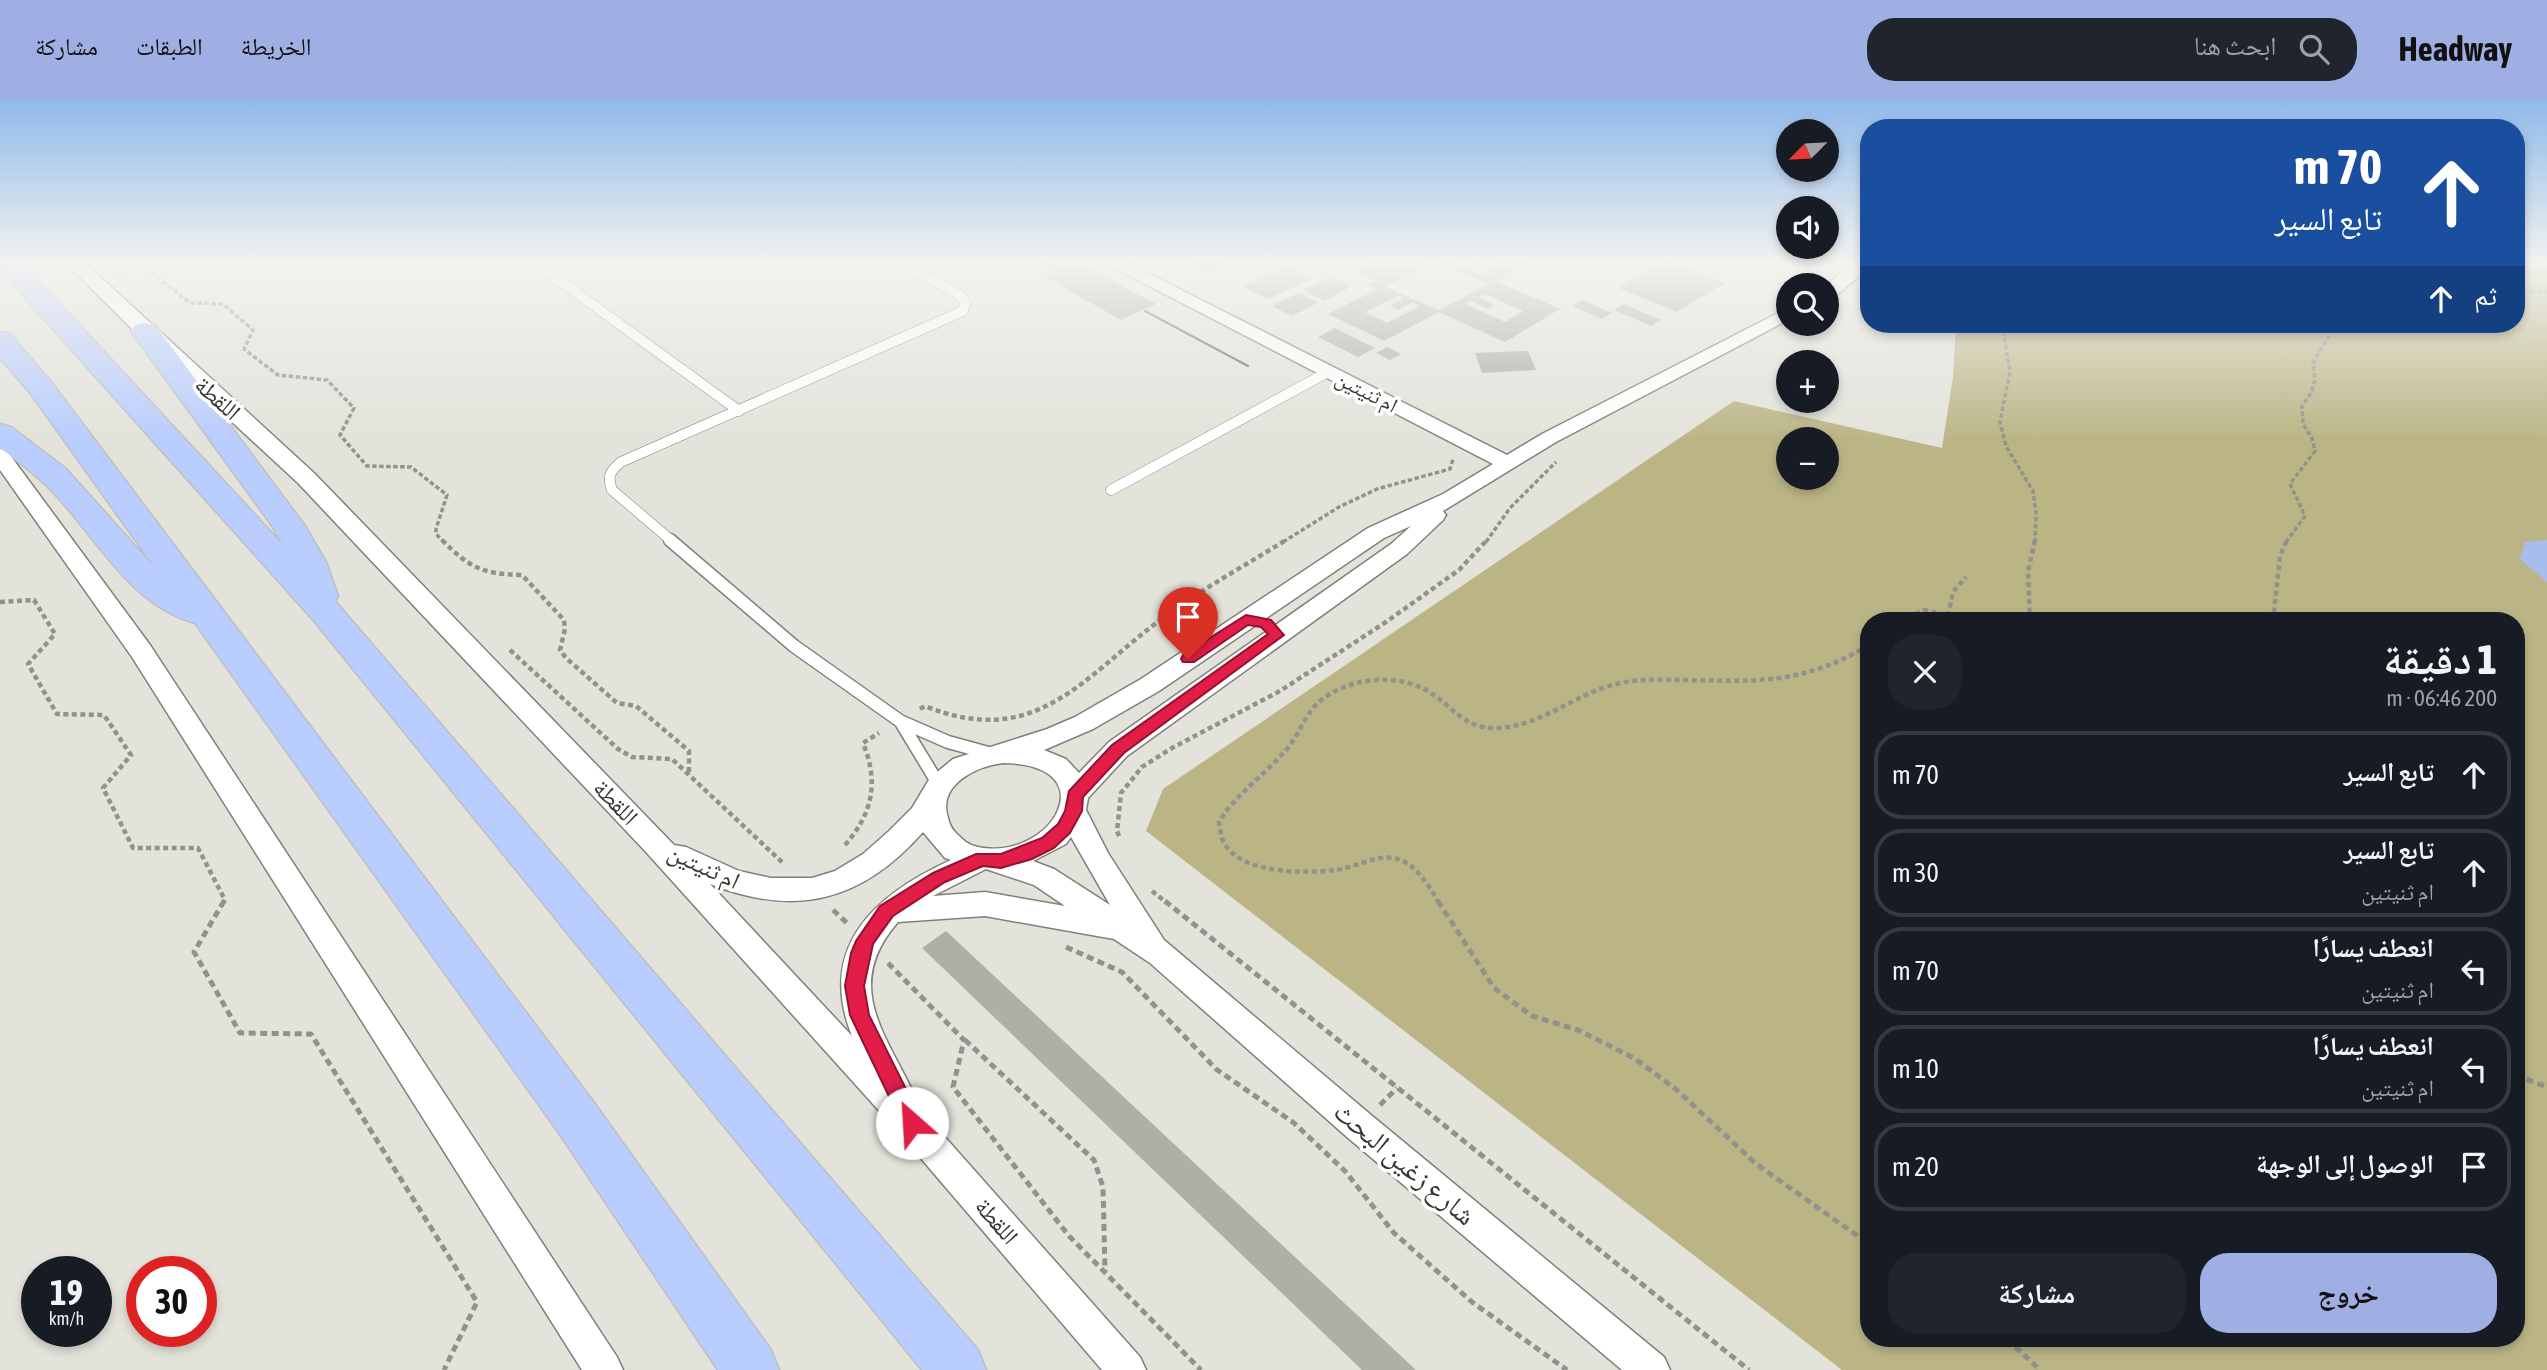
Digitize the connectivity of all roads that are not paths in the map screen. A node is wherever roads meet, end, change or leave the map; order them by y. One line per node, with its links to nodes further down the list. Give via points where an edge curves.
1 (61, 321): 20 (main road)
2 (135, 321): 7 (street, اللقطة)
3 (616, 321): 10 (lane)
4 (940, 321): 10 (lane)
5 (1229, 321): 9 (street, ام ثنيتين)
6 (1772, 321): 13 (street, via 1549,438)
7 (145, 331): 20 (main road, via 289,526 309,562); 28 (street, اللقطة, via 306,478)
8 (0, 340): 21 (main road, via 41,388)
9 (1328, 372): 13 (street, ام ثنيتين); 14 (lane)
10 (739, 411): 24 (lane, via 621,462 611,470 612,490 794,646)
11 (0, 433): 21 (main road, via 56,477 153,588 179,606)
12 (0, 455): 35 (street, via 141,651)
13 (1509, 464): 15 (street)
14 (1111, 490)
15 (1451, 499): 16 (street, via 1376,533); 17 (street, via 1399,549)
16 (1339, 558): 17 (street, via 1342,568); 18 (street)
17 (1363, 574): 19 (street)
18 (1307, 577): 19 (street, via 1322,577 1333,584); 22 (street)
19 (1330, 598): 23 (street)
20 (327, 614): 34 (main road)
21 (209, 617): 36 (main road, via 578,1120)
22 (1246, 620): 23 (street, via 1266,623); 25 (street, via 1084,723)
23 (1277, 635): 27 (street, via 1118,749)
24 (900, 720): 25 (lane, via 948,741); 26 (lane)
25 (999, 753): 26 (street, via 953,772); 27 (street, via 1031,754 1053,763 1068,777)
26 (935, 794): 28 (street, ام ثنيتين, via 877,860 834,884 811,889 774,891 745,886 715,876); 29 (street, via 931,822 940,839 958,852)
27 (1074, 803): 29 (street, via 1064,828 1048,843 1026,854); 32 (street, شارع زغين البحث, via 1089,850)
28 (656, 844): 33 (street, اللقطة)
29 (991, 860): 30 (street, via 939,877); 31 (street, شارع زغين البحث, via 1044,877)
30 (887, 911): 31 (street, via 985,904); 33 (street, via 860,953 855,986 860,1015)
31 (1133, 934): 32 (street, شارع زغين البحث)
32 (1161, 954): 40 (street, شارع زغين البحث)
33 (912, 1123): 39 (street, اللقطة)
34 (920, 1324): 37 (main road); 38 (main road)
35 (604, 1370)
36 (751, 1370)
37 (958, 1370)
38 (969, 1370)
39 (1127, 1370)
40 (1651, 1370)

